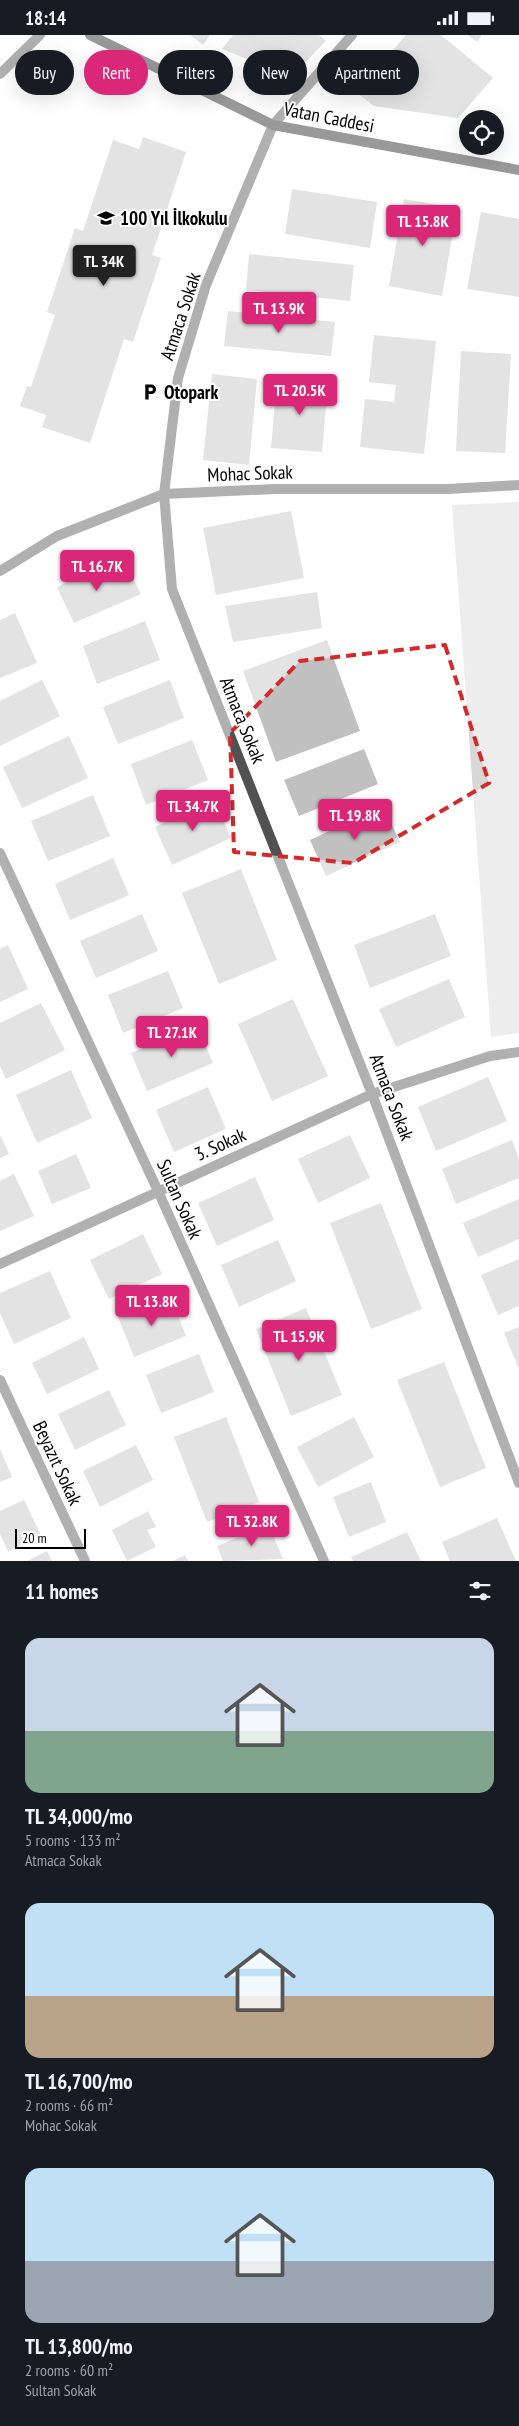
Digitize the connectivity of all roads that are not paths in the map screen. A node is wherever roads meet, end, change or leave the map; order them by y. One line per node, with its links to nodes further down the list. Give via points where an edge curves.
1 (40, 35): 4 (street)
2 (90, 35): 5 (main road, Vatan Caddesi)
3 (352, 35): 5 (street, Atmaca Sokak)
4 (0, 74)
5 (273, 125): 6 (main road, Vatan Caddesi); 8 (street, Atmaca Sokak, via 206,285 178,378)
6 (519, 171)
7 (519, 485): 8 (street, Mohac Sokak)
8 (164, 494): 9 (street, Mohac Sokak, via 57,536); 12 (street, Atmaca Sokak, via 172,589)
9 (0, 571)
10 (0, 853): 13 (street, Sultan Sokak)
11 (519, 1052): 12 (street, 3. Sokak, via 490,1057)
12 (372, 1094): 13 (street, 3. Sokak); 16 (street, Atmaca Sokak)
13 (158, 1191): 14 (street, 3. Sokak); 18 (street, Sultan Sokak)
14 (0, 1264)
15 (0, 1380): 17 (street, Beyazıt Sokak)
16 (519, 1483)
17 (85, 1561)
18 (324, 1561)

